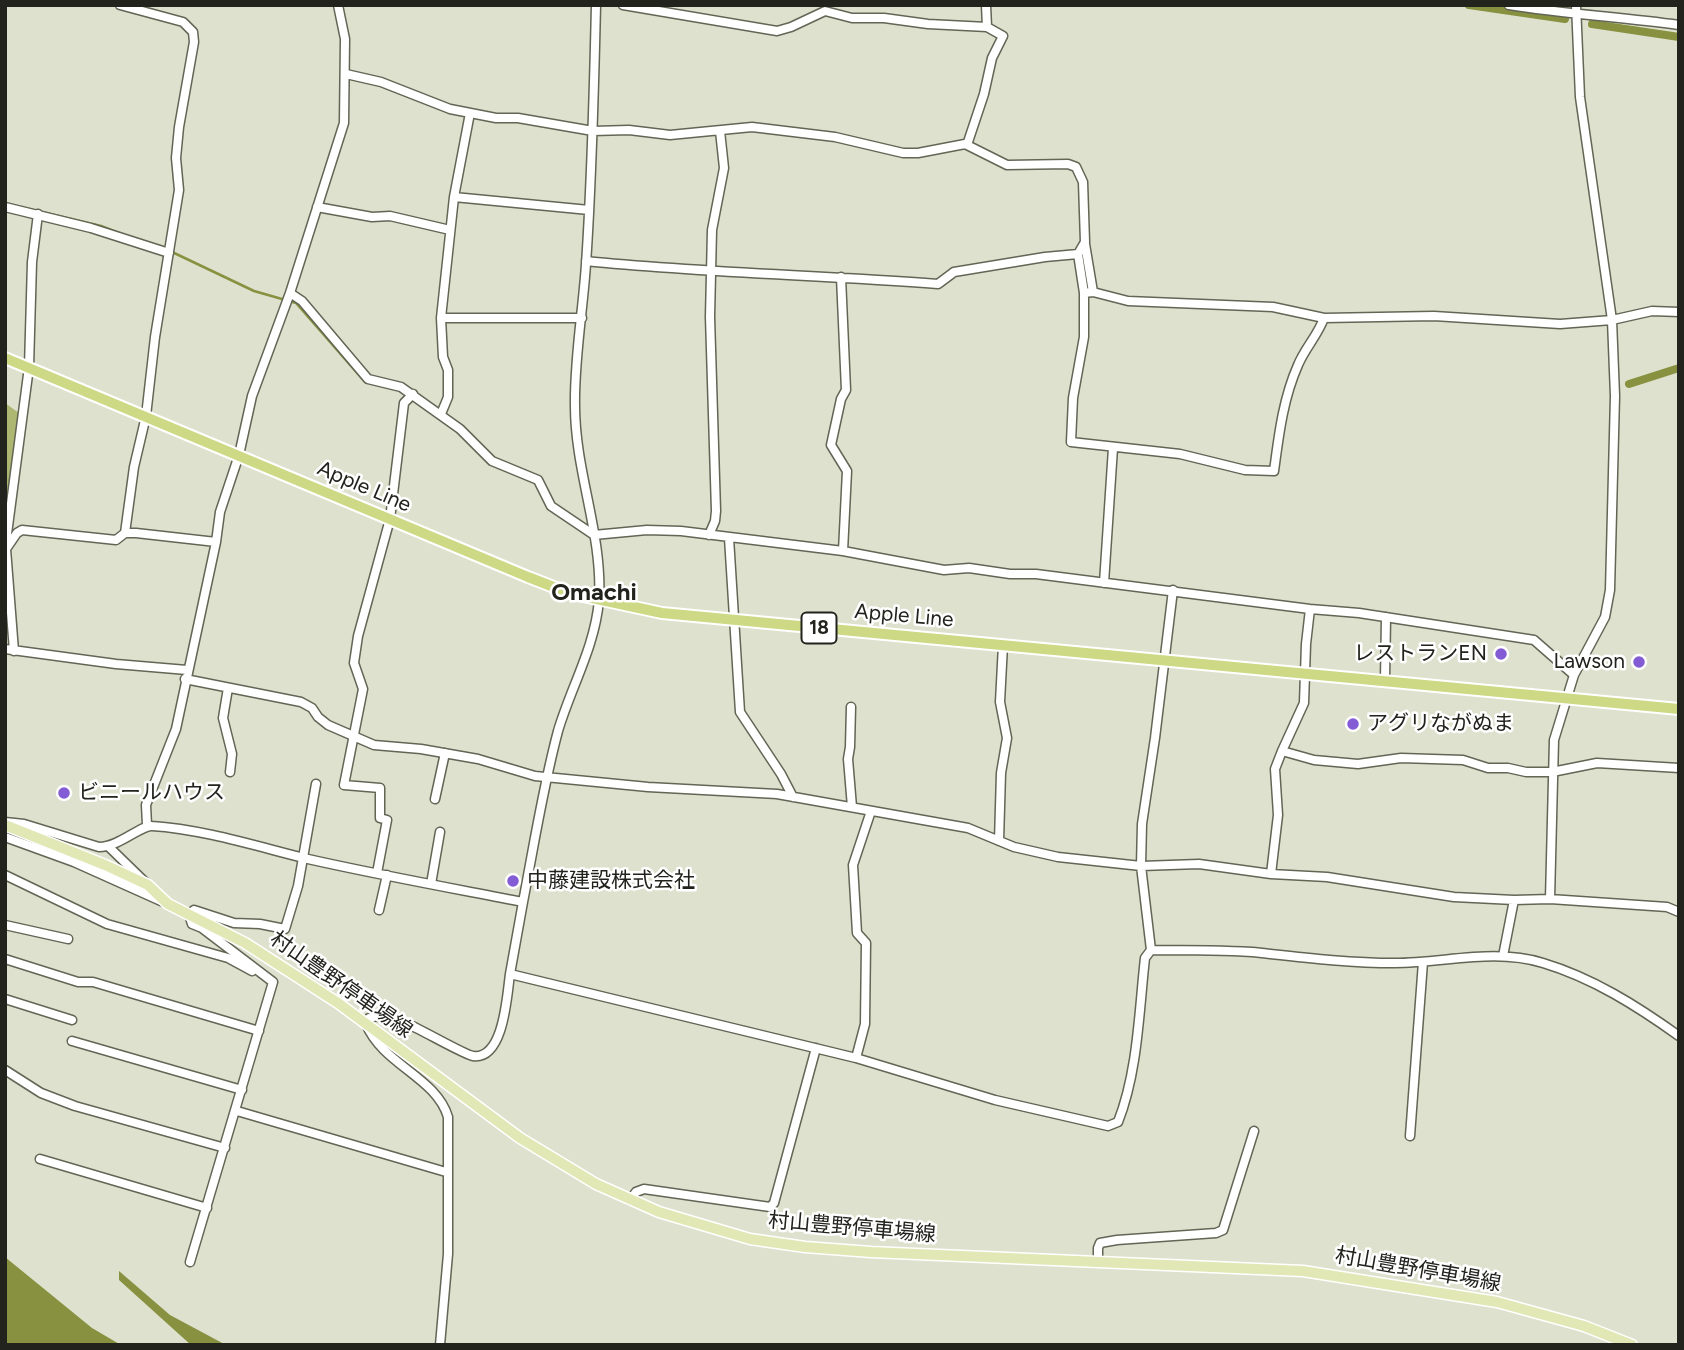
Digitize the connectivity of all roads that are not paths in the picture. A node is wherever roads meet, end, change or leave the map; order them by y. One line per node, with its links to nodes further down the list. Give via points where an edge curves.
1 (120, 5): 8 (street)
2 (338, 5): 11 (street)
3 (596, 5): 13 (street)
4 (624, 5): 10 (street, via 777,31 825,11 852,18)
5 (986, 5): 10 (street)
6 (1509, 5): 7 (street, via 1562,14)
7 (1576, 9): 9 (street); 34 (street, via 1580,97)
8 (160, 10): 23 (street, via 189,26 194,41 179,127 179,190)
9 (1679, 25)
10 (987, 27): 15 (street, via 1003,36 992,58)
11 (346, 74): 12 (street); 18 (street, via 344,123)
12 (470, 113): 13 (street); 16 (street)
13 (593, 131): 14 (street, via 670,135); 19 (street)
14 (720, 131): 15 (street, via 752,127 790,131 903,153); 26 (street, via 724,168 714,218)
15 (967, 145): 22 (street, via 1007,164 1076,167 1083,182)
16 (454, 197): 19 (street); 21 (street)
17 (5, 207): 20 (street)
18 (317, 207): 21 (street, via 390,216); 28 (street)
19 (589, 210): 25 (street)
20 (38, 214): 23 (street); 36 (street)
21 (450, 230): 31 (street)
22 (1085, 242): 24 (street); 29 (street)
23 (169, 253): 39 (street)
24 (1079, 254): 27 (street, via 954,272 938,284); 29 (street)
25 (586, 261): 26 (street); 32 (street)
26 (711, 270): 27 (street); 45 (street, via 716,511)
27 (841, 277): 49 (street, via 846,390 831,445 847,471)
28 (290, 293): 37 (street, via 302,301 368,379); 41 (street, via 252,396)
29 (1088, 293): 33 (street, via 1128,301 1273,307); 40 (street, via 1071,442)
30 (1679, 312): 34 (street, via 1652,311)
31 (441, 317): 32 (street); 38 (street, via 448,370 448,397)
32 (582, 318): 44 (street, via 575,406)
33 (1324, 318): 34 (street, via 1434,316 1560,324); 40 (street, via 1298,362 1279,425 1274,471 1245,470 1180,454)
34 (1612, 320): 61 (street, via 1615,396 1610,590 1605,617)
35 (5, 358): 36 (highway, Apple Line / 18)
36 (29, 367): 39 (highway, Apple Line / 18); 48 (street)
37 (413, 394): 38 (street); 42 (street, via 404,403)
38 (441, 414): 44 (street, via 492,461 538,480 551,506)
39 (146, 416): 41 (highway, Apple Line / 18); 43 (street)
40 (1113, 448): 50 (street)
41 (239, 455): 42 (highway, Apple Line / 18); 47 (street, via 220,512)
42 (390, 519): 52 (highway, Apple Line / 18); 67 (street, via 358,636 354,663 363,689)
43 (125, 533): 47 (street); 48 (street, via 116,540 22,530)
44 (594, 535): 45 (street, via 647,530); 52 (street)
45 (709, 535): 46 (street)
46 (729, 538): 49 (street); 55 (street)
47 (216, 542): 60 (street)
48 (6, 549): 57 (street)
49 (844, 551): 50 (street, via 944,570 969,568)
50 (1104, 583): 51 (street)
51 (1173, 590): 53 (street); 58 (street)
52 (598, 601): 55 (highway, Apple Line / 18); 73 (street, via 589,648 566,705)
53 (1310, 609): 54 (street); 59 (street)
54 (1386, 617): 61 (street, via 1534,640); 62 (street)
55 (733, 620): 56 (highway, Apple Line / 18); 75 (street, via 740,712)
56 (1003, 645): 58 (highway, Apple Line / 18); 83 (street, via 1000,702 1007,738)
57 (10, 650): 60 (street)
58 (1166, 661): 59 (highway, Apple Line / 18); 86 (street, via 1142,824)
59 (1304, 673): 62 (highway, Apple Line / 18); 68 (street, via 1304,703)
60 (186, 675): 63 (street); 80 (street, via 176,729 146,805)
61 (1574, 675): 64 (street)
62 (1385, 680): 64 (highway, Apple Line / 18)
63 (228, 688): 67 (street, via 301,702 328,725); 71 (street, via 223,718 232,754)
64 (1566, 698): 66 (highway, Apple Line / 18); 72 (street, via 1554,740)
65 (852, 707): 77 (street, via 848,759)
66 (1679, 709)
67 (352, 736): 69 (street, via 386,747); 87 (street, via 344,785 380,788 380,818 387,820)
68 (1282, 751): 72 (street, via 1358,764 1401,758 1463,760 1488,768); 88 (street, via 1275,769 1278,815)
69 (445, 753): 73 (street); 76 (street)
70 (1679, 768): 72 (street, via 1597,763)
71 (230, 772)
72 (1552, 772): 92 (street)
73 (547, 777): 75 (street); 94 (street)
74 (316, 784): 85 (street)
75 (793, 797): 77 (street)
76 (435, 799)
77 (852, 807): 78 (street)
78 (871, 811): 83 (street, via 968,828); 114 (street, via 853,866 857,933 866,943 865,1024)
79 (5, 823): 84 (street); 91 (main road, 村山豊野停車場線)
80 (147, 825): 84 (street); 85 (street)
81 (440, 832): 90 (street)
82 (5, 837): 95 (street)
83 (999, 841): 86 (street, via 1058,857)
84 (109, 847): 91 (street)
85 (303, 857): 87 (street); 98 (street, via 285,929 234,923 194,910)
86 (1141, 866): 88 (street, via 1199,864); 101 (street)
87 (382, 874): 90 (street); 96 (street)
88 (1271, 874): 93 (street)
89 (5, 875): 106 (street, via 107,924 228,958)
90 (430, 884): 94 (street)
91 (148, 885): 95 (main road, 村山豊野停車場線)
92 (1550, 899): 93 (street); 97 (street, via 1667,907)
93 (1514, 900): 102 (street)
94 (523, 902): 105 (street)
95 (168, 904): 98 (main road, 村山豊野停車場線)
96 (379, 910)
97 (1679, 912)
98 (189, 914): 106 (street, via 192,923); 109 (main road, 村山豊野停車場線, via 291,971)
99 (5, 925): 100 (street)
100 (68, 939)
101 (1151, 950): 104 (street); 114 (street, via 1145,958 1136,1043 1118,1122 1108,1125 995,1100)
102 (1503, 956): 104 (street); 111 (street, via 1543,963 1587,981)
103 (5, 959): 110 (street)
104 (1423, 962): 119 (street)
105 (510, 974): 109 (street, via 494,1046 482,1055 472,1056 391,1017 378,1015); 113 (street)
106 (273, 982): 110 (street)
107 (5, 999): 108 (street)
108 (72, 1020)
109 (366, 1024): 122 (street, via 385,1052 444,1105 448,1117); 123 (main road, 村山豊野停車場線, via 520,1139)
110 (259, 1031): 116 (street)
111 (1679, 1036)
112 (72, 1041): 116 (street)
113 (816, 1048): 114 (street); 123 (street, via 770,1208 644,1189)
114 (856, 1058)
115 (5, 1070): 120 (street, via 41,1093 75,1106)
116 (242, 1090): 117 (street)
117 (237, 1111): 120 (street); 122 (street)
118 (1254, 1131): 125 (street, via 1223,1230 1100,1244)
119 (1410, 1136)
120 (225, 1148): 124 (street)
121 (40, 1159): 124 (street)
122 (446, 1172): 127 (street, via 448,1254)
123 (630, 1200): 125 (main road, 村山豊野停車場線, via 737,1235 805,1247)
124 (207, 1208): 126 (street)
125 (1098, 1261): 128 (main road, 村山豊野停車場線, via 1303,1271 1351,1278 1497,1302 1584,1326)
126 (190, 1262)
127 (440, 1345)
128 (1632, 1345)

